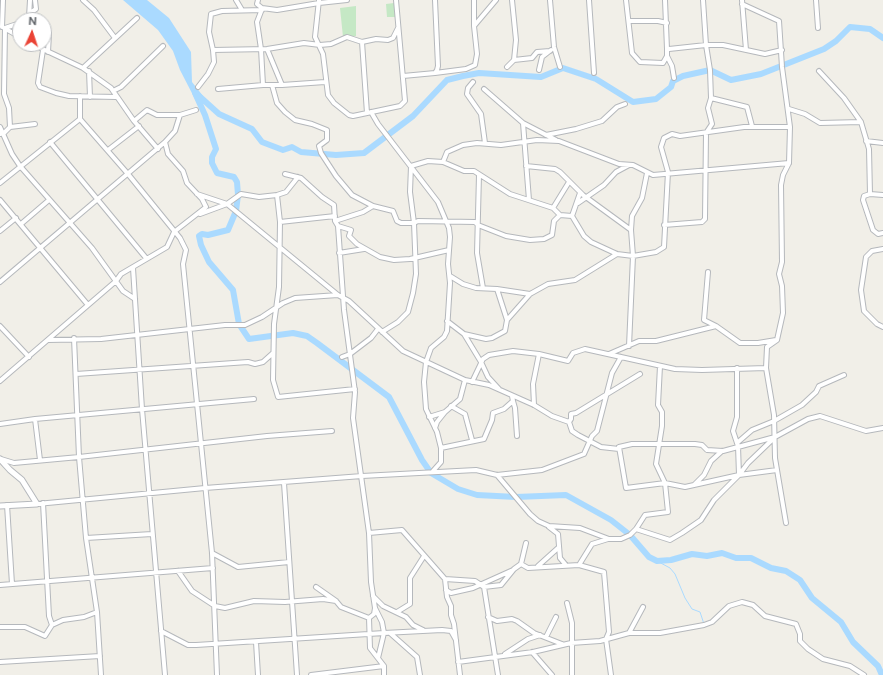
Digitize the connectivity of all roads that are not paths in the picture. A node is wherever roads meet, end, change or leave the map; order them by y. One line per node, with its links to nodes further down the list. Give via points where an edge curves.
1 (3, 0): 30 (street)
2 (30, 0): 23 (street)
3 (35, 0): 24 (street, via 36,8)
4 (83, 0): 34 (street)
5 (236, 0): 22 (street)
6 (258, 0): 21 (street, via 257,4)
7 (347, 0): 19 (street)
8 (396, 0): 31 (street)
9 (435, 0): 57 (street, via 438,66)
10 (474, 0): 29 (street)
11 (496, 0): 29 (street)
12 (512, 0): 50 (street, via 516,40)
13 (550, 0): 39 (street)
14 (589, 0): 58 (street)
15 (626, 0): 26 (street)
16 (665, 0): 27 (street)
17 (703, 0): 37 (street)
18 (816, 0): 32 (street)
19 (319, 1): 21 (street, via 277,10); 36 (street, via 315,37)
20 (742, 2): 44 (street); 45 (street, via 779,21)
21 (262, 9): 22 (street); 40 (street, via 257,22)
22 (242, 10): 43 (street, via 212,14 209,32)
23 (30, 12)
24 (31, 12)
25 (137, 18): 34 (street)
26 (629, 22): 27 (street); 49 (street, via 632,54 636,59 640,62 663,63)
27 (667, 23): 49 (street)
28 (12, 25): 30 (street)
29 (474, 26): 57 (street, via 477,54 475,65 466,69)
30 (2, 27): 33 (street); 70 (street)
31 (399, 28): 35 (street, via 393,38); 59 (street)
32 (818, 28)
33 (12, 33)
34 (115, 38): 53 (street)
35 (362, 42): 36 (street, via 347,37 331,44); 79 (street)
36 (320, 45): 41 (street, via 304,43); 61 (street, via 326,68)
37 (706, 45): 42 (street); 44 (street, via 723,45); 75 (street, via 710,59)
38 (163, 46): 69 (street, via 121,87)
39 (554, 47): 46 (street); 52 (street)
40 (261, 49): 41 (street); 43 (street); 63 (street)
41 (267, 49): 65 (street)
42 (669, 49)
43 (213, 50): 66 (street, via 214,62)
44 (746, 50): 45 (street, via 765,54)
45 (782, 50): 78 (street)
46 (550, 51): 50 (street, via 537,52 532,58); 54 (street, via 542,57)
47 (43, 52): 71 (street, via 38,81 40,87 56,93)
48 (48, 52): 53 (street)
49 (667, 56): 60 (street)
50 (514, 60): 51 (street)
51 (507, 67)
52 (560, 67)
53 (83, 68): 55 (street)
54 (539, 70)
55 (89, 71): 69 (street); 73 (street)
56 (819, 71): 83 (street, via 844,98)
57 (435, 73): 59 (street)
58 (594, 73)
59 (403, 76): 79 (street, via 404,101 400,106)
60 (674, 78)
61 (326, 82): 65 (street); 79 (street, via 330,99 342,110 353,116)
62 (473, 82): 99 (street, via 467,94 481,114)
63 (263, 85): 64 (street); 67 (street)
64 (272, 85): 65 (street); 130 (street, via 277,103 285,112 295,120 328,130 327,140 319,146 321,153 352,195)
65 (282, 85)
66 (198, 87)
67 (218, 89)
68 (484, 89): 84 (street)
69 (113, 91): 74 (street)
70 (4, 94): 72 (street); 89 (street, via 9,108)
71 (80, 96): 73 (street); 81 (street)
72 (0, 97)
73 (90, 97): 74 (street)
74 (116, 97): 82 (street)
75 (711, 98): 87 (street, via 747,107); 91 (street, via 708,108 712,124)
76 (624, 104): 93 (street, via 602,121)
77 (196, 110): 80 (street)
78 (789, 110): 83 (street, via 805,114 820,123); 90 (street)
79 (369, 112): 107 (street)
80 (180, 115): 82 (street, via 157,114 147,110); 98 (street, via 175,132)
81 (80, 119): 97 (street); 101 (street)
82 (134, 121): 86 (street)
83 (861, 122): 94 (street)
84 (523, 123): 93 (street); 95 (street)
85 (35, 124): 89 (street)
86 (139, 126): 101 (street); 102 (street)
87 (752, 126): 90 (street); 91 (street)
88 (0, 127): 92 (street)
89 (10, 127): 92 (street)
90 (790, 127): 104 (street)
91 (706, 133): 109 (street); 110 (street, via 680,136 672,134 664,138 661,147)
92 (2, 134): 106 (street)
93 (546, 135): 96 (street)
94 (866, 140): 100 (street); 120 (street, via 869,149)
95 (524, 141): 96 (street); 99 (street, via 501,145); 108 (street)
96 (559, 141): 105 (street, via 619,164)
97 (50, 142): 106 (street); 124 (street)
98 (165, 142): 102 (street); 119 (street, via 168,154 183,171 186,183)
99 (485, 143): 103 (street, via 468,144 447,152)
100 (883, 143)
101 (108, 150): 112 (street)
102 (158, 150): 112 (street)
103 (443, 162): 107 (street, via 428,161); 114 (street, via 464,171 474,171)
104 (789, 163): 109 (street); 183 (street, via 781,185 782,262 779,274 784,304)
105 (630, 164): 111 (street); 123 (street, via 616,172)
106 (20, 166): 117 (street); 126 (street)
107 (411, 166): 139 (street, via 410,192); 140 (street, via 442,208)
108 (526, 166): 116 (street, via 555,169); 127 (street)
109 (705, 170): 110 (street); 143 (street, via 704,221)
110 (668, 172): 111 (street, via 659,175); 143 (street)
111 (647, 173): 145 (street, via 642,198 632,216)
112 (128, 174): 124 (street); 147 (street)
113 (285, 174): 115 (street)
114 (478, 175): 127 (street, via 510,194); 142 (street)
115 (298, 177): 121 (street, via 286,192); 136 (street, via 332,203)
116 (569, 182): 118 (street); 131 (street)
117 (0, 183)
118 (580, 193): 123 (street); 128 (street)
119 (197, 194): 129 (street); 135 (street, via 206,207)
120 (870, 194): 122 (street); 148 (street, via 864,196 863,200 873,230 878,234)
121 (277, 195): 129 (street, via 258,197 241,194); 137 (street)
122 (883, 195)
123 (587, 198): 128 (street); 145 (street)
124 (97, 199): 138 (street); 157 (street)
125 (0, 200): 134 (street)
126 (49, 200): 138 (street); 141 (street)
127 (530, 200): 131 (street)
128 (578, 203): 133 (street)
129 (227, 204): 135 (street); 150 (street, via 266,235)
130 (373, 206): 136 (street, via 363,212); 139 (street, via 393,211 397,221 401,223)
131 (553, 208): 132 (street)
132 (560, 215): 133 (street); 142 (street, via 554,221 552,235 544,239 513,238)
133 (572, 216): 155 (street, via 584,236 591,242)
134 (16, 218): 141 (street); 146 (street)
135 (193, 218): 147 (street)
136 (335, 218): 137 (street); 144 (street)
137 (280, 222): 150 (street)
138 (69, 223): 149 (street); 162 (street, via 92,248)
139 (414, 223): 140 (street); 158 (street)
140 (445, 223): 142 (street, via 471,221); 153 (street, via 449,228)
141 (21, 224): 149 (street)
142 (478, 225): 164 (street, via 477,253)
143 (664, 225): 156 (street, via 664,247 656,252)
144 (338, 226): 151 (street, via 351,230 348,236); 154 (street)
145 (630, 230): 156 (street)
146 (0, 232)
147 (174, 232): 157 (street, via 167,247); 177 (street, via 186,250 183,264)
148 (883, 233)
149 (40, 248): 163 (street); 170 (street)
150 (278, 248): 167 (street); 171 (street, via 279,288)
151 (364, 249): 154 (street); 158 (street, via 380,257 394,260)
152 (883, 249): 176 (street, via 872,251 866,257 861,290 864,311)
153 (449, 250): 158 (street); 161 (street)
154 (339, 253): 168 (street)
155 (617, 254): 156 (street); 166 (street, via 575,280 548,284)
156 (633, 256): 184 (street)
157 (146, 258): 159 (street)
158 (416, 258): 178 (street, via 413,293 408,312 398,322)
159 (133, 268): 162 (street, via 121,274); 169 (street)
160 (708, 272): 174 (street, via 704,320)
161 (450, 276): 164 (street, via 462,284); 173 (street)
162 (116, 281): 169 (street, via 123,291); 170 (street)
163 (0, 282)
164 (483, 288): 165 (street)
165 (497, 289): 166 (street); 172 (street)
166 (530, 294): 172 (street)
167 (338, 295): 168 (street); 171 (street, via 295,298)
168 (343, 298): 178 (street); 186 (street)
169 (135, 299): 179 (street)
170 (88, 305): 182 (street)
171 (276, 308): 177 (street, via 245,325); 185 (street)
172 (507, 320): 180 (street, via 505,331 492,338)
173 (447, 321): 180 (street); 192 (street, via 446,334 434,344)
174 (716, 326): 183 (street, via 740,343); 184 (street, via 656,341 639,341)
175 (1, 327): 189 (street)
176 (883, 327)
177 (190, 328): 179 (street); 194 (street)
178 (380, 330): 186 (street); 192 (street, via 403,351)
179 (138, 334): 181 (street, via 101,339); 198 (street)
180 (464, 334): 193 (street)
181 (74, 338): 182 (street); 199 (street)
182 (47, 340): 189 (street)
183 (777, 340): 197 (street, via 766,347)
184 (629, 346): 188 (street)
185 (273, 353): 194 (street, via 263,362 255,364 248,362); 205 (street, via 273,380 278,397)
186 (350, 354): 190 (street); 205 (street)
187 (539, 354): 188 (street, via 568,361 571,354 579,350); 193 (street, via 514,351 489,355); 212 (street, via 533,384)
188 (609, 354): 191 (street)
189 (29, 357): 203 (street)
190 (342, 357)
191 (621, 357): 195 (street); 207 (street, via 612,373)
192 (426, 362): 202 (street); 217 (street, via 424,382)
193 (481, 362): 204 (street); 206 (street, via 488,377)
194 (194, 366): 198 (street); 211 (street)
195 (660, 366): 196 (street, via 702,370); 232 (street, via 658,405 662,412 662,426)
196 (737, 368): 197 (street); 233 (street, via 737,417 733,431)
197 (766, 368): 219 (street)
198 (141, 371): 199 (street); 214 (street)
199 (76, 374): 216 (street)
200 (640, 374): 207 (street)
201 (844, 375): 219 (street, via 819,386 802,405)
202 (465, 380): 204 (street); 213 (street, via 460,399)
203 (0, 381)
204 (472, 382): 206 (street)
205 (355, 389): 245 (street, via 353,418)
206 (500, 390): 208 (street)
207 (607, 393): 220 (street, via 571,414); 230 (street, via 597,431)
208 (512, 396): 210 (street); 212 (street)
209 (254, 399): 211 (street)
210 (513, 401): 227 (street); 229 (street, via 504,409 492,413 492,420 484,439)
211 (197, 404): 214 (street); 231 (street)
212 (534, 405): 220 (street, via 552,416)
213 (451, 406): 215 (street); 229 (street, via 465,414)
214 (142, 410): 216 (street); 236 (street)
215 (445, 412): 217 (street); 223 (street)
216 (77, 416): 218 (street); 238 (street)
217 (429, 417): 223 (street)
218 (35, 419): 222 (street); 240 (street)
219 (774, 421): 228 (street); 233 (street, via 752,430)
220 (569, 422): 230 (street, via 572,431)
221 (0, 424): 222 (street)
222 (6, 424): 225 (street)
223 (435, 428): 234 (street)
224 (883, 428): 228 (street, via 866,431 820,416 808,419)
225 (0, 429)
226 (332, 431): 231 (street)
227 (517, 436)
228 (775, 437): 233 (street); 241 (street); 244 (street, via 748,462)
229 (472, 440): 234 (street)
230 (590, 441): 235 (street, via 601,447); 243 (street, via 584,454 558,465 542,470)
231 (200, 444): 236 (street); 249 (street)
232 (659, 444): 235 (street, via 632,444); 237 (street, via 695,444 707,450); 247 (street, via 656,464)
233 (737, 444): 237 (street); 244 (street)
234 (442, 448): 242 (street, via 441,462)
235 (619, 449): 247 (street, via 626,488)
236 (146, 451): 238 (street); 250 (street)
237 (723, 451): 248 (street)
238 (79, 458): 240 (street); 251 (street)
239 (0, 459): 240 (street, via 14,463); 252 (street, via 22,480)
240 (40, 460)
241 (777, 470): 244 (street); 255 (street)
242 (433, 471): 243 (street, via 476,470); 245 (street)
243 (497, 475): 256 (street, via 530,514)
244 (739, 475): 248 (street); 257 (street, via 714,500 701,520 670,540)
245 (362, 476): 246 (street); 258 (street)
246 (284, 483): 249 (street); 266 (street)
247 (664, 483): 248 (street, via 685,487); 257 (street, via 668,512 645,515)
248 (694, 485)
249 (205, 488): 250 (street); 264 (street)
250 (150, 493): 251 (street); 259 (street)
251 (84, 499): 252 (street); 260 (street)
252 (40, 504): 253 (street); 277 (street)
253 (6, 505): 254 (street); 278 (street)
254 (0, 506)
255 (786, 523)
256 (549, 526): 261 (street, via 580,528); 263 (street, via 558,534)
257 (636, 529): 261 (street, via 621,539)
258 (369, 533): 265 (street, via 402,530); 284 (street, via 370,582)
259 (152, 534): 260 (street); 274 (street)
260 (86, 538): 275 (street)
261 (609, 539): 269 (street, via 592,544)
262 (526, 543): 267 (street)
263 (558, 548): 268 (street, via 560,558); 270 (street)
264 (212, 553): 266 (street, via 238,567); 271 (street)
265 (424, 556): 276 (street); 292 (street, via 410,578 410,604)
266 (289, 562): 285 (street)
267 (521, 564): 270 (street, via 528,568); 272 (street)
268 (565, 564): 269 (street); 270 (street)
269 (579, 565): 307 (street, via 604,572 609,632)
270 (538, 566)
271 (213, 568): 273 (street); 288 (street)
272 (514, 569): 279 (street); 282 (street, via 501,585)
273 (178, 571): 274 (street); 288 (street, via 192,591)
274 (156, 573): 275 (street); 298 (street)
275 (92, 578): 277 (street); 291 (street)
276 (445, 579): 279 (street, via 461,579); 283 (street)
277 (48, 581): 278 (street); 296 (street, via 49,616)
278 (12, 584): 280 (street)
279 (479, 584): 282 (street); 283 (street, via 452,593)
280 (0, 585)
281 (316, 587): 286 (street)
282 (484, 587): 293 (street)
283 (446, 590): 308 (street)
284 (373, 596): 290 (street); 292 (street, via 383,606)
285 (292, 601): 286 (street); 288 (street, via 254,601 224,608); 306 (street)
286 (336, 601): 295 (street, via 341,607)
287 (566, 603): 310 (street, via 572,623)
288 (215, 606): 312 (street)
289 (643, 607): 303 (street)
290 (375, 608): 295 (street, via 374,614); 301 (street)
291 (97, 612): 296 (street); 314 (street)
292 (397, 612): 299 (street)
293 (488, 617): 304 (street, via 497,621 512,619); 316 (street)
294 (556, 617): 305 (street)
295 (369, 618): 300 (street)
296 (52, 625): 297 (street, via 45,636 25,627)
297 (0, 627)
298 (161, 631): 312 (street, via 188,645); 323 (street)
299 (424, 631): 302 (street); 308 (street, via 451,631)
300 (370, 632): 301 (street); 306 (street); 317 (street, via 370,648)
301 (384, 632): 302 (street); 317 (street)
302 (390, 632): 329 (street, via 417,657)
303 (629, 633): 307 (street); 334 (street, via 660,633 704,625 712,622 729,606 746,602 765,616 796,624 800,641 823,659 850,666)
304 (540, 635): 305 (street); 315 (street, via 528,639)
305 (546, 637): 311 (street)
306 (294, 638): 309 (street); 326 (street)
307 (606, 639): 310 (street); 333 (street)
308 (456, 640): 319 (street)
309 (256, 642): 312 (street); 325 (street)
310 (570, 643): 311 (street); 321 (street)
311 (563, 644): 313 (street)
312 (217, 645): 324 (street)
313 (532, 652): 315 (street); 332 (street)
314 (100, 656): 318 (street); 322 (street)
315 (503, 656): 316 (street)
316 (495, 657): 319 (street); 331 (street)
317 (378, 658): 320 (street)
318 (0, 662)
319 (458, 662): 330 (street)
320 (384, 666): 327 (street); 328 (street)
321 (572, 674)
322 (101, 675)
323 (165, 675)
324 (217, 675)
325 (258, 675)
326 (297, 675)
327 (311, 675)
328 (384, 675)
329 (420, 675)
330 (460, 675)
331 (498, 675)
332 (552, 675)
333 (611, 675)
334 (864, 675)

